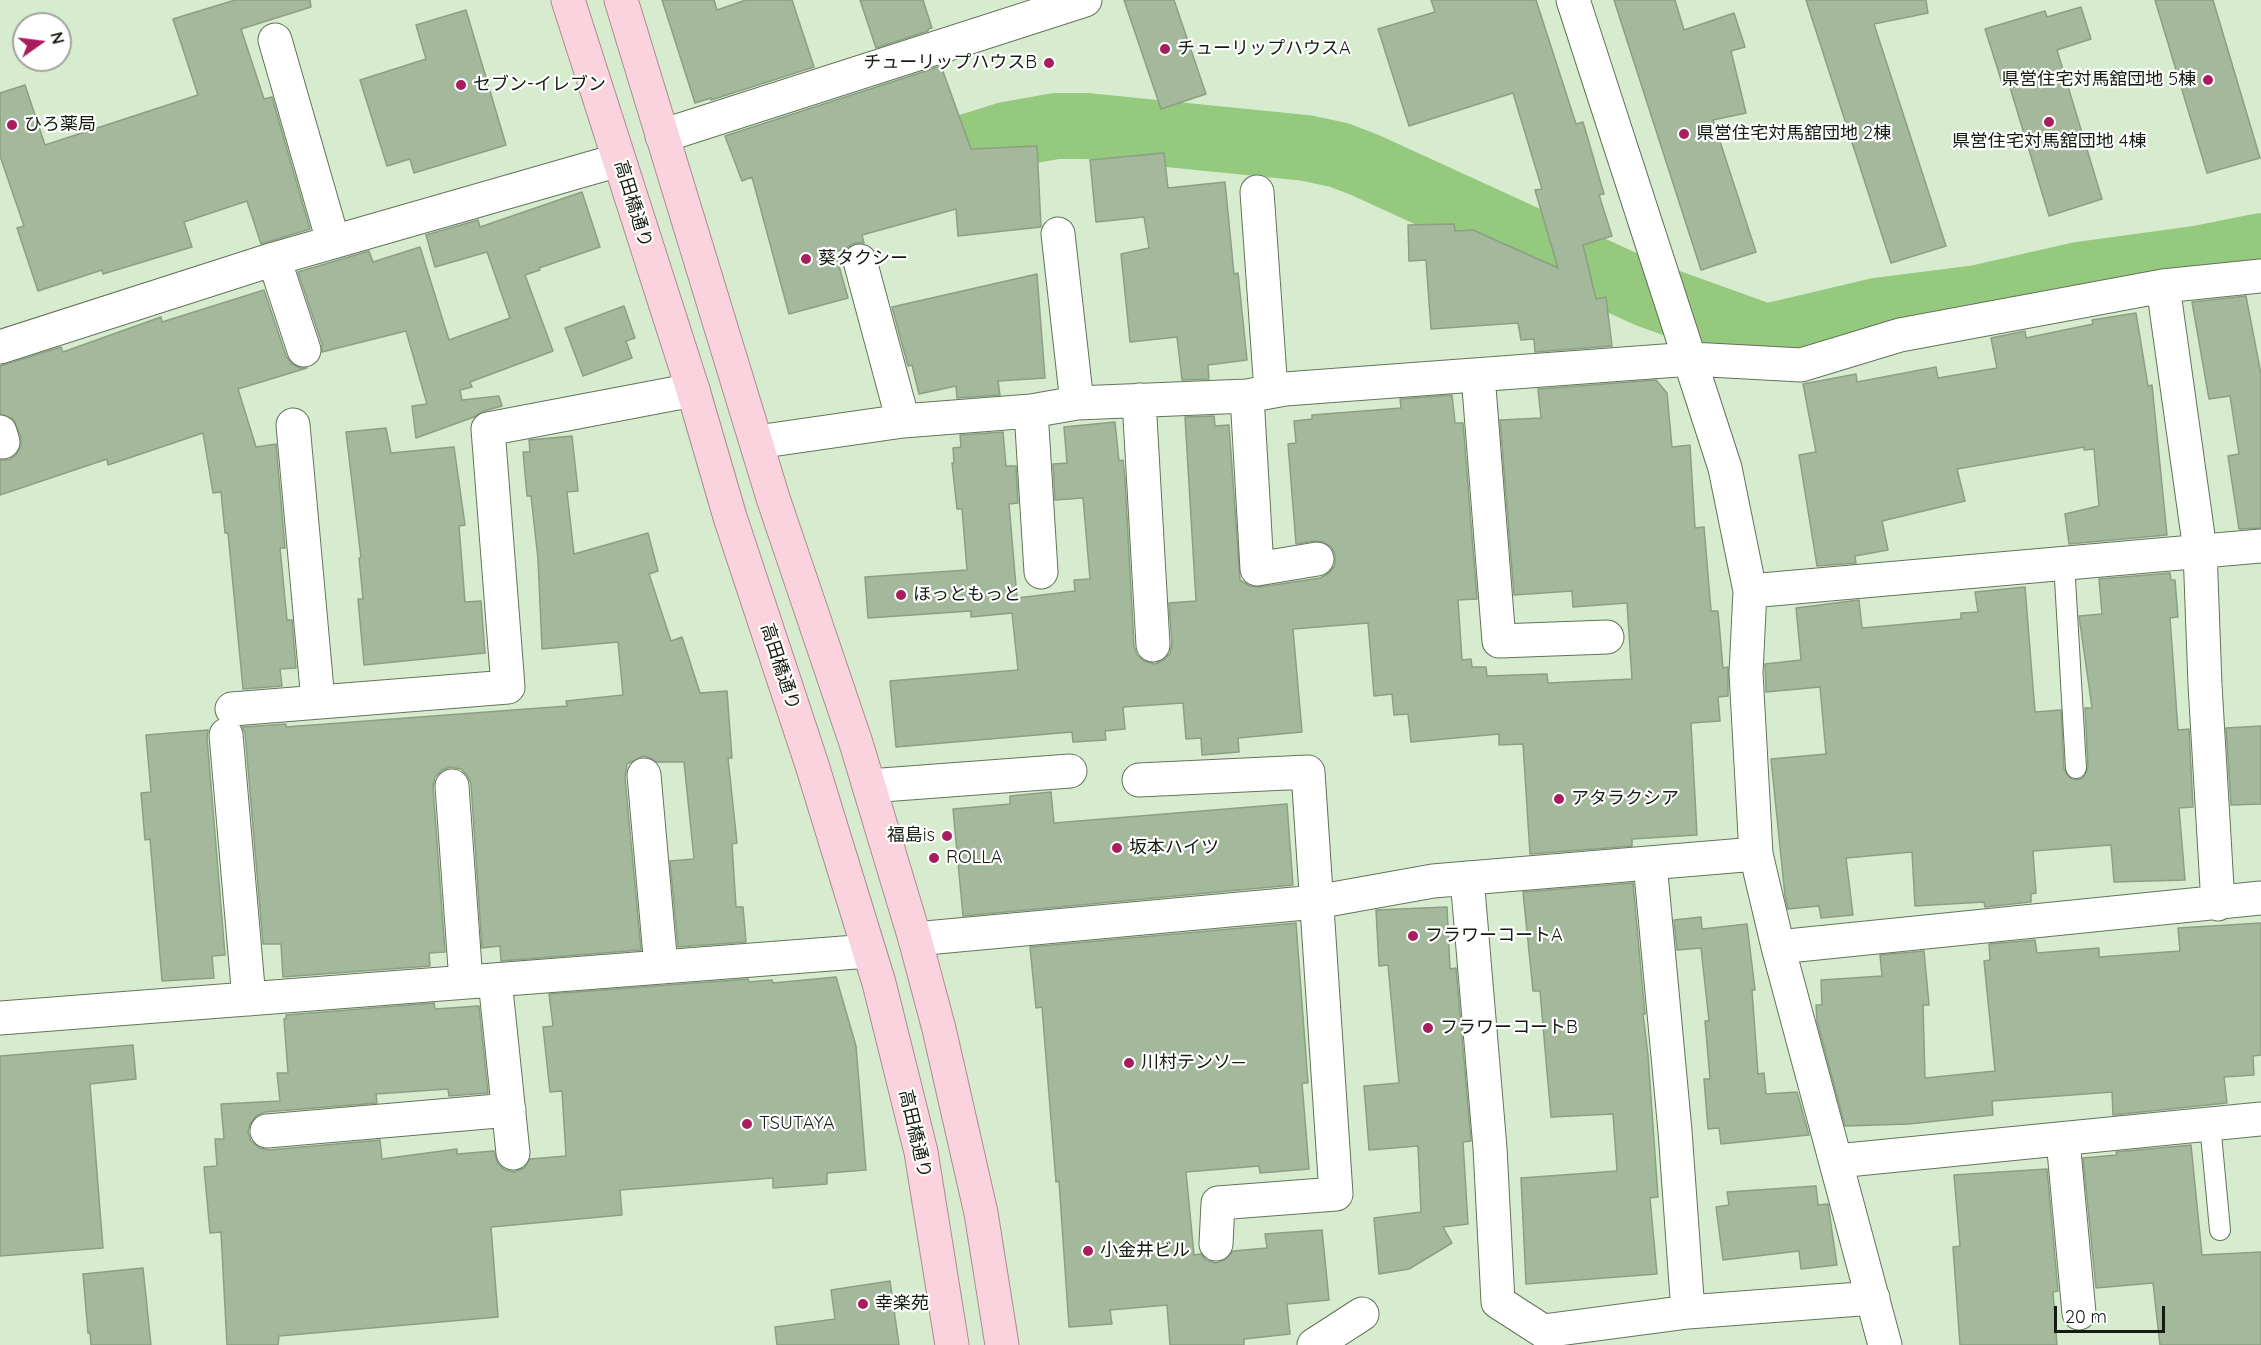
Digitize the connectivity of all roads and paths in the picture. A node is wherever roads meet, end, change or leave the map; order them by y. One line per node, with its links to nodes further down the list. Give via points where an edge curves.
1 (567, 0): 7 (highway, 高田橋通り)
2 (621, 0): 6 (highway)
3 (1085, 0): 6 (street)
4 (1573, 0): 17 (street)
5 (275, 40): 10 (street)
6 (662, 136): 26 (highway)
7 (619, 160): 10 (street); 19 (highway, 高田橋通り)
8 (1257, 192): 20 (street)
9 (1058, 234): 22 (street)
10 (333, 241): 11 (street)
11 (274, 259): 15 (street); 16 (street)
12 (860, 261): 24 (street)
13 (2261, 276): 14 (street)
14 (2163, 286): 17 (street, via 1900,335 1801,365); 28 (street)
15 (0, 347)
16 (304, 350)
17 (1691, 359): 18 (street); 32 (street, via 1725,468)
18 (1478, 375): 20 (street); 33 (street, via 1499,641)
19 (693, 390): 35 (street, via 488,429 508,687); 50 (highway, 高田橋通り)
20 (1259, 394): 21 (street); 29 (street, via 1257,569)
21 (1139, 400): 22 (street); 34 (street)
22 (1077, 404): 23 (street)
23 (1032, 411): 24 (street); 31 (street)
24 (903, 421): 26 (street)
25 (293, 425): 35 (street)
26 (757, 442): 41 (highway)
27 (2261, 546): 28 (street)
28 (2200, 550): 30 (street); 47 (street)
29 (1317, 559)
30 (2064, 562): 32 (street); 36 (lane)
31 (1041, 572)
32 (1750, 591): 42 (street, via 1746,673)
33 (1607, 637)
34 (1153, 645)
35 (318, 701): 53 (street, via 229,722)
36 (2076, 768)
37 (1070, 771): 41 (street)
38 (644, 775): 51 (street)
39 (1139, 780): 46 (street, via 1308,772)
40 (452, 786): 52 (street)
41 (869, 786): 48 (highway)
42 (1756, 854): 43 (street); 49 (street)
43 (1650, 863): 44 (street); 65 (street)
44 (1467, 878): 46 (street); 65 (street, via 1490,1148 1498,1302 1543,1331)
45 (2261, 898): 47 (street)
46 (1316, 902): 48 (street); 63 (street, via 1336,1194 1218,1203)
47 (2218, 904): 49 (street)
48 (915, 939): 69 (highway, via 981,1214)
49 (1778, 947): 61 (street)
50 (869, 951): 51 (street); 68 (highway, 高田橋通り, via 921,1152)
51 (661, 967): 52 (street)
52 (481, 981): 53 (street); 55 (street)
53 (249, 999): 54 (street)
54 (0, 1018)
55 (509, 1110): 58 (street); 60 (street)
56 (2261, 1119): 57 (street)
57 (2210, 1124): 59 (street); 62 (lane)
58 (267, 1131)
59 (2063, 1140): 61 (street); 66 (street)
60 (513, 1153)
61 (1837, 1161): 64 (street)
62 (2220, 1230)
63 (1216, 1244)
64 (1873, 1298): 65 (street); 71 (street)
65 (1688, 1312)
66 (2079, 1313)
67 (1362, 1314): 70 (street)
68 (952, 1345)
69 (1002, 1345)
70 (1314, 1345)
71 (1885, 1345)

